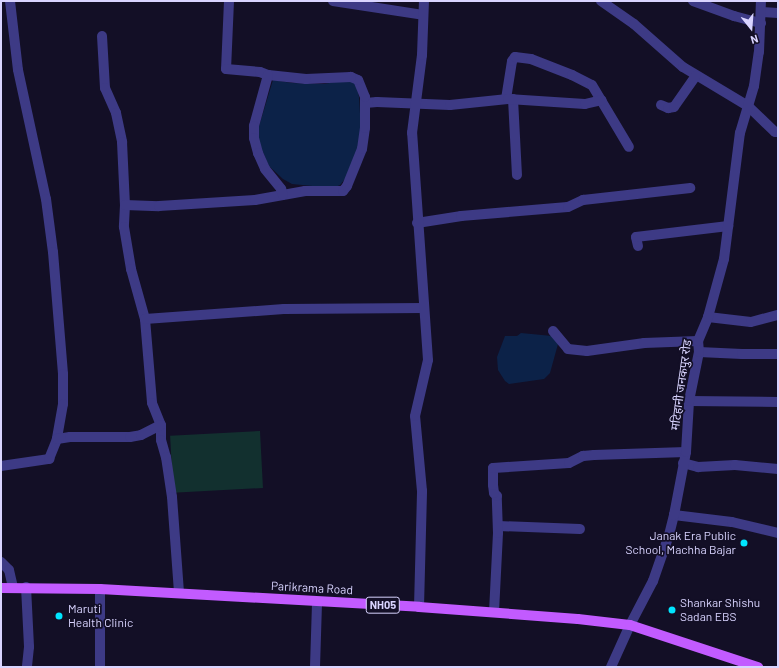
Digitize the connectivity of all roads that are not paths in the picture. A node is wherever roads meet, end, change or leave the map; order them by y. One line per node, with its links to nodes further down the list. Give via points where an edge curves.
1 (10, 1): 40 (street, via 18,70 46,200 53,252 63,374 63,404)
2 (229, 1): 13 (street, via 226,69)
3 (333, 1): 10 (street)
4 (424, 1): 10 (street)
5 (601, 1): 14 (street, via 634,24 678,64)
6 (693, 1): 11 (street)
7 (761, 1): 8 (street, मटिहानी जनकपुर रोड)
8 (760, 12): 9 (street); 11 (street, मटिहानी जनकपुर रोड)
9 (778, 13)
10 (423, 15): 18 (street, via 422,55)
11 (761, 23): 20 (street, मटिहानी जनकपुर रोड, via 759,52)
12 (102, 36): 26 (street, via 104,84 116,113 122,142)
13 (268, 75): 17 (street, via 306,79 351,77 358,80 362,87); 25 (street, via 254,126 254,138 265,169)
14 (696, 76): 19 (street, via 674,107); 20 (street)
15 (509, 99): 16 (street, via 585,104); 16 (street, via 512,61 515,57 531,59 572,75 592,85); 18 (street, via 466,105); 23 (street)
16 (602, 100): 22 (street)
17 (365, 103): 18 (street); 25 (street, via 362,149 347,186 338,192 316,190)
18 (416, 104): 27 (street, via 412,133)
19 (661, 105)
20 (748, 106): 21 (street); 28 (street, मटिहानी जनकपुर रोड, via 740,133)
21 (778, 132)
22 (628, 147)
23 (517, 175)
24 (690, 188): 27 (street, via 583,200 568,207 461,216)
25 (283, 195): 26 (street, via 255,200 159,206)
26 (125, 205): 33 (street, via 124,227 131,269)
27 (418, 223): 30 (street)
28 (728, 226): 29 (street, via 636,237); 32 (street, मटिहानी जनकपुर रोड, via 724,259)
29 (638, 246)
30 (424, 308): 33 (street, via 284,309); 56 (street, via 428,360 415,416 422,491)
31 (778, 315): 32 (street, via 751,322)
32 (708, 317): 35 (street, मटिहानी जनकपुर रोड)
33 (145, 319): 39 (street, via 152,403)
34 (553, 331): 35 (street, via 568,349 587,351 644,343)
35 (698, 346): 36 (street, via 742,354); 37 (street, मटिहानी जनकपुर रोड)
36 (778, 354)
37 (690, 401): 38 (street); 41 (street, मटिहानी जनकपुर रोड)
38 (778, 402)
39 (161, 425): 40 (street, via 141,436); 54 (street, via 161,440 172,497)
40 (57, 439): 43 (street, via 49,459)
41 (686, 452): 42 (street, मटिहानी जनकपुर रोड); 46 (street, via 594,455 583,456 569,463 496,466 491,470 494,493 497,496)
42 (683, 463): 44 (street, via 698,466 735,465); 45 (street, मटिहानी जनकपुर रोड)
43 (1, 466)
44 (778, 469)
45 (674, 515): 48 (street, via 732,522); 58 (street, मटिहानी जनकपुर रोड, via 653,581)
46 (498, 526): 47 (street); 57 (street)
47 (580, 529)
48 (778, 532)
49 (1, 562): 50 (street, via 9,570)
50 (13, 587): 51 (main road, Parikrama Road / NH05); 52 (main road, Parikrama Road / NH05)
51 (26, 587): 53 (main road, Parikrama Road / NH05); 59 (street, via 30,647)
52 (1, 588)
53 (100, 589): 54 (main road, Parikrama Road / NH05); 60 (street)
54 (179, 593): 55 (main road, Parikrama Road / NH05)
55 (317, 602): 56 (main road, Parikrama Road / NH05); 61 (street)
56 (419, 607): 57 (main road, Parikrama Road / NH05)
57 (494, 612): 58 (main road, Parikrama Road / NH05)
58 (630, 625): 62 (street, मटिहानी जनकपुर रोड); 63 (main road, Parikrama Road / NH05)
59 (27, 667)
60 (100, 667)
61 (315, 667)
62 (611, 667)
63 (758, 667)

